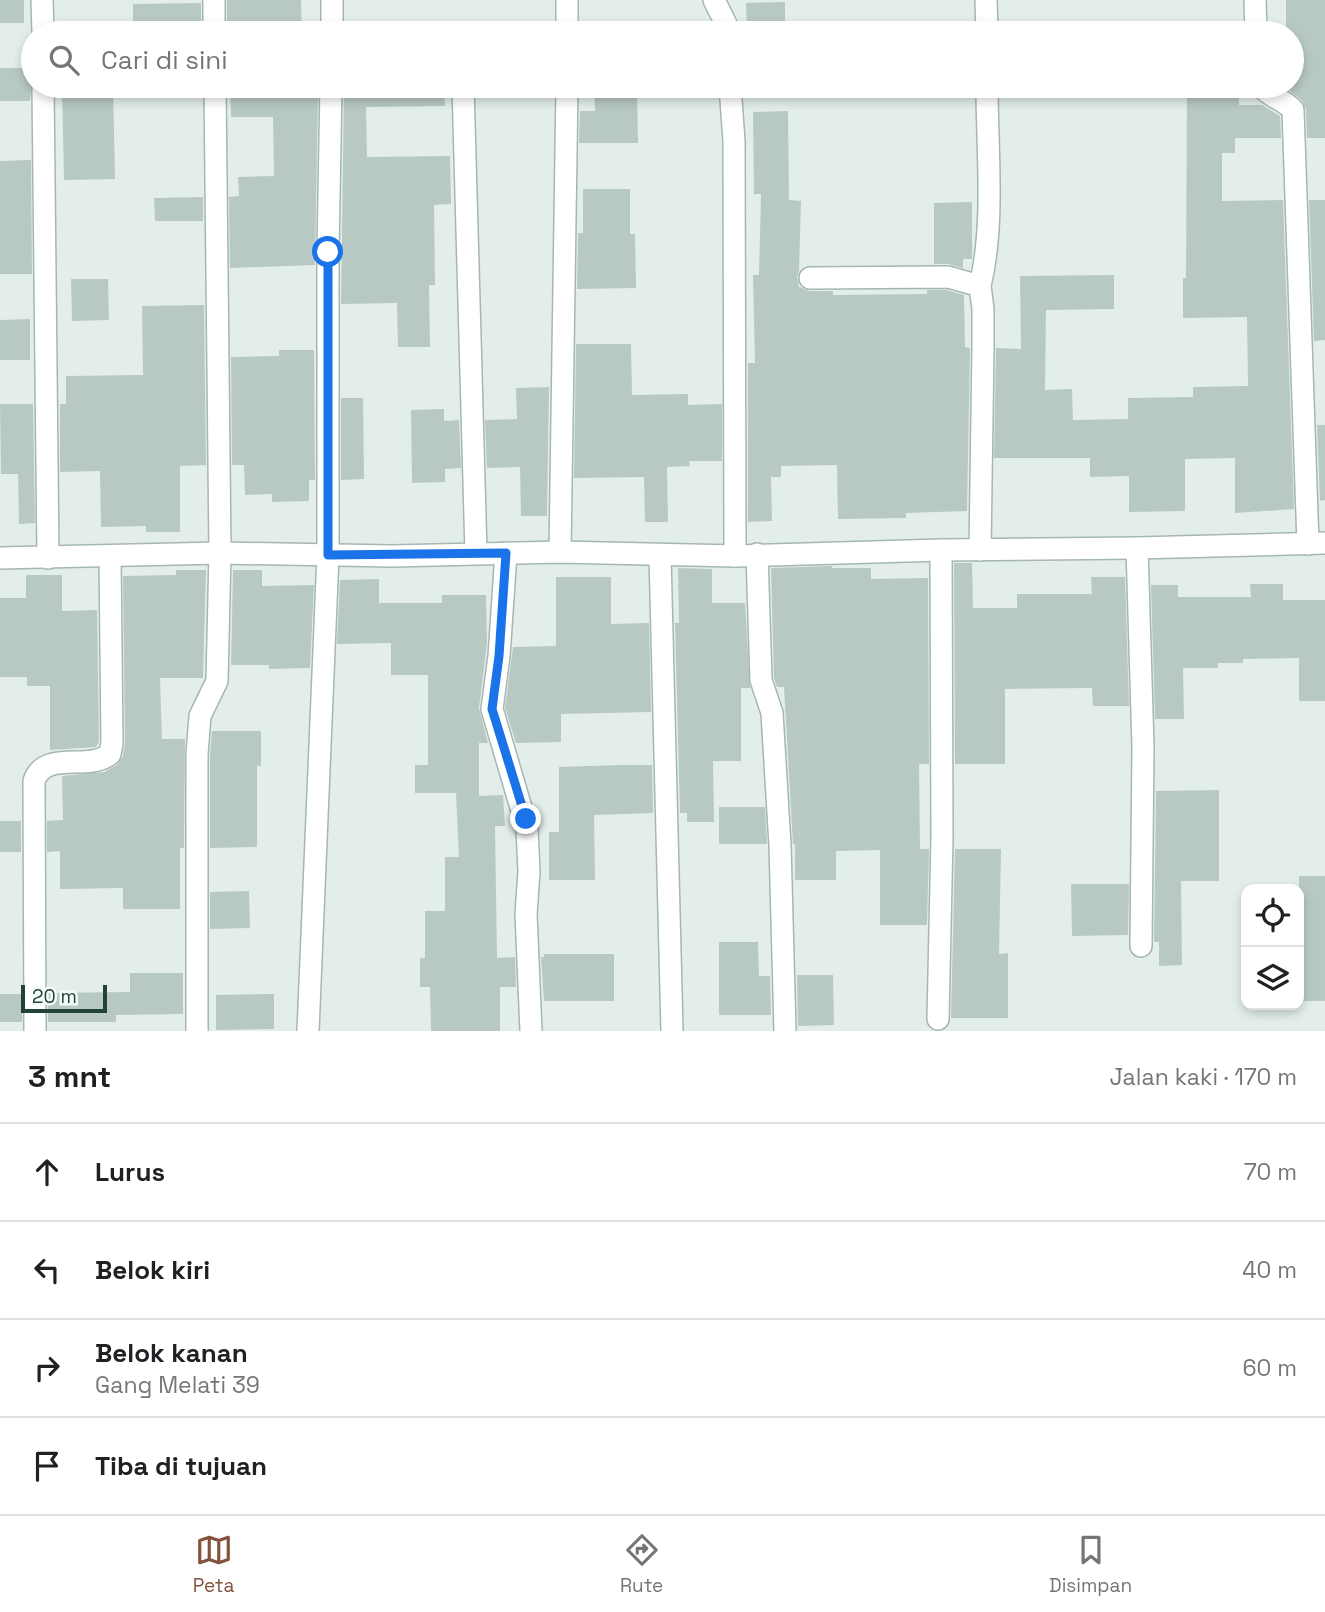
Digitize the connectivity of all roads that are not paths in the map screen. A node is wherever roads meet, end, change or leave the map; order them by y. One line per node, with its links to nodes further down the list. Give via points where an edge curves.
1 (42, 0): 8 (street)
2 (214, 0): 9 (street)
3 (332, 0): 10 (street)
4 (568, 0): 11 (street)
5 (714, 0): 12 (street)
6 (986, 0): 13 (street)
7 (1255, 0): 14 (street)
8 (43, 21)
9 (214, 21)
10 (332, 21)
11 (567, 21)
12 (724, 21)
13 (986, 21)
14 (1256, 21)
15 (43, 98): 39 (street)
16 (215, 98): 30 (street)
17 (331, 98): 34 (street)
18 (463, 98): 32 (street)
19 (567, 98): 29 (street)
20 (731, 98): 37 (street)
21 (987, 98): 24 (street, via 986,263)
22 (1278, 98): 25 (street, via 1293,110)
23 (810, 278): 24 (street, via 948,277)
24 (980, 286): 28 (street)
25 (1316, 543): 26 (street)
26 (1137, 548): 28 (street); 40 (street, via 1143,747)
27 (941, 550): 28 (street); 33 (street); 41 (street)
28 (980, 550)
29 (560, 552): 31 (street); 36 (street)
30 (220, 553): 34 (street); 35 (street); 43 (street, via 217,681 200,716 197,754)
31 (506, 553): 32 (street); 45 (street, via 492,709 527,828)
32 (476, 554): 34 (street)
33 (757, 554): 37 (street); 47 (street, via 761,680 772,713 780,845)
34 (328, 555): 44 (street)
35 (110, 556): 39 (street); 42 (street, via 110,754 104,760 46,765 38,769 34,781)
36 (660, 556): 37 (street); 46 (street)
37 (735, 556)
38 (0, 558): 39 (street)
39 (48, 558)
40 (1141, 946)
41 (938, 1019)
42 (35, 1031)
43 (197, 1031)
44 (308, 1031)
45 (531, 1031)
46 (672, 1031)
47 (785, 1031)

